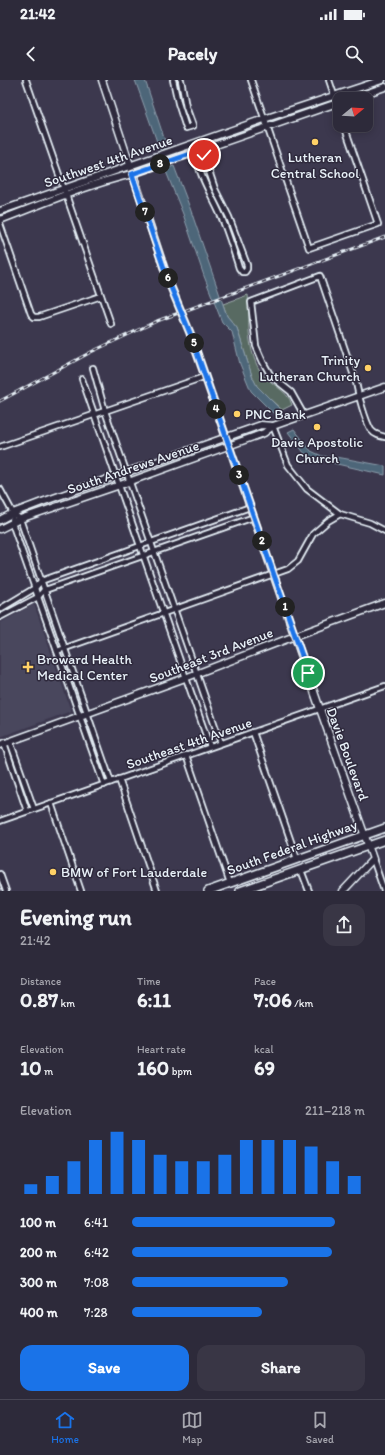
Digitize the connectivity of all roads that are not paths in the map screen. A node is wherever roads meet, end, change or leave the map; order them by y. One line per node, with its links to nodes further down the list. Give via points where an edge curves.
1 (26, 80): 22 (street)
2 (102, 80): 20 (main road, Davie Boulevard)
3 (173, 80): 4 (street, via 186,128 193,126)
4 (181, 80)
5 (251, 80): 14 (street)
6 (329, 80): 11 (street)
7 (382, 80): 9 (main road, Southwest 4th Avenue)
8 (385, 87): 10 (main road)
9 (346, 92)
10 (370, 92)
11 (333, 93)
12 (333, 96): 14 (main road, Southwest 4th Avenue)
13 (333, 105): 15 (main road, Southwest 4th Avenue)
14 (264, 119): 15 (street); 17 (main road, Southwest 4th Avenue)
15 (267, 128): 16 (street, via 309,248 378,224); 18 (main road, Southwest 4th Avenue)
16 (346, 132)
17 (196, 143): 18 (street); 19 (street); 20 (main road, Southwest 4th Avenue)
18 (202, 150): 19 (main road, Southwest 4th Avenue); 19 (street, via 215,190 229,217 247,265 244,272 239,268 223,221 208,193)
19 (195, 152): 21 (main road, Southwest 4th Avenue)
20 (130, 166): 21 (main road, Davie Boulevard); 22 (main road, Southwest 4th Avenue)
21 (132, 174): 23 (main road, Southwest 4th Avenue); 30 (main road, Davie Boulevard, via 168,280)
22 (64, 189): 23 (street); 24 (main road, Southwest 4th Avenue)
23 (66, 195): 25 (main road, Southwest 4th Avenue); 27 (street)
24 (0, 211)
25 (0, 220)
26 (0, 224): 27 (street, via 34,318)
27 (101, 296): 28 (street)
28 (111, 324)
29 (93, 368): 34 (street)
30 (205, 376): 34 (street); 39 (main road, Davie Boulevard)
31 (82, 379): 35 (street)
32 (385, 386): 33 (main road, South Andrews Avenue)
33 (358, 396): 36 (main road, South Andrews Avenue); 36 (street, via 356,382 320,276 251,302 256,346 263,362 271,376 291,392); 38 (street, via 372,431)
34 (105, 411): 35 (street); 42 (street)
35 (95, 415): 41 (street); 43 (street)
36 (304, 415): 37 (main road, South Andrews Avenue)
37 (273, 426): 39 (main road, South Andrews Avenue, via 261,425); 40 (main road, South Andrews Avenue, via 264,433); 49 (street, via 288,466 299,481)
38 (385, 437)
39 (226, 438): 40 (main road, Davie Boulevard); 42 (main road, South Andrews Avenue)
40 (229, 445): 44 (main road, South Andrews Avenue); 47 (main road, Davie Boulevard)
41 (0, 447)
42 (127, 472): 43 (main road, South Andrews Avenue); 44 (street)
43 (116, 475): 45 (street); 48 (main road, South Andrews Avenue)
44 (130, 481): 45 (main road, South Andrews Avenue); 56 (street)
45 (120, 485): 51 (main road, South Andrews Avenue); 57 (street)
46 (0, 490): 48 (street)
47 (250, 507): 50 (main road, Davie Boulevard); 56 (street)
48 (13, 513): 51 (street); 52 (main road, South Andrews Avenue); 53 (street)
49 (340, 514): 55 (street, via 370,523); 60 (street, via 313,534 298,561 288,569)
50 (254, 517): 58 (street); 60 (main road, Davie Boulevard)
51 (20, 519): 53 (main road, South Andrews Avenue); 61 (street)
52 (0, 520)
53 (12, 522): 54 (main road, South Andrews Avenue); 62 (street)
54 (0, 529)
55 (385, 531)
56 (152, 542): 57 (street); 58 (street)
57 (140, 546): 59 (street); 61 (street)
58 (155, 551): 59 (street); 67 (street)
59 (143, 555): 63 (street); 68 (street)
60 (274, 574): 67 (street); 70 (main road, Davie Boulevard)
61 (41, 581): 62 (street); 63 (street)
62 (35, 588): 64 (street); 66 (street)
63 (44, 590): 64 (street); 71 (street)
64 (38, 597): 69 (street); 72 (street)
65 (385, 603): 70 (main road, Southeast 3rd Avenue)
66 (0, 609)
67 (175, 610): 68 (street); 73 (street)
68 (163, 614): 71 (street); 74 (street)
69 (0, 618)
70 (295, 636): 73 (main road, Southeast 3rd Avenue); 76 (main road, Davie Boulevard)
71 (64, 648): 72 (street); 77 (street)
72 (57, 651): 78 (street)
73 (197, 674): 74 (main road, Southeast 3rd Avenue); 81 (street)
74 (185, 678): 77 (main road, Southeast 3rd Avenue); 83 (street)
75 (385, 686): 76 (street, Southeast 4th Avenue)
76 (320, 709): 79 (street, Southeast 4th Avenue); 93 (main road, Davie Boulevard)
77 (88, 713): 78 (main road, Southeast 3rd Avenue); 86 (street)
78 (80, 716): 80 (main road, Southeast 3rd Avenue); 87 (street)
79 (253, 732): 81 (street, Southeast 4th Avenue); 97 (street)
80 (10, 741): 82 (main road, Southeast 3rd Avenue); 89 (street)
81 (221, 743): 83 (street, Southeast 4th Avenue)
82 (2, 744): 90 (street)
83 (210, 747): 84 (street, Southeast 4th Avenue)
84 (186, 755): 85 (street, Southeast 4th Avenue); 101 (street)
85 (119, 779): 86 (street, Southeast 4th Avenue); 104 (street)
86 (111, 782): 87 (street, Southeast 4th Avenue)
87 (104, 784): 88 (street, Southeast 4th Avenue)
88 (51, 803): 89 (street, Southeast 4th Avenue); 103 (street)
89 (34, 809): 90 (street, Southeast 4th Avenue)
90 (27, 811): 91 (street, Southeast 4th Avenue)
91 (0, 821)
92 (385, 828): 93 (main road, South Federal Highway)
93 (364, 835): 95 (main road, Davie Boulevard); 97 (main road, South Federal Highway)
94 (385, 840): 95 (main road, South Federal Highway)
95 (368, 846): 96 (main road, Davie Boulevard); 98 (main road, South Federal Highway)
96 (373, 859): 110 (main road); 111 (street)
97 (297, 860): 100 (main road, South Federal Highway)
98 (301, 870): 108 (main road, South Federal Highway); 109 (street)
99 (0, 874): 102 (street)
100 (245, 878): 101 (main road, South Federal Highway); 107 (main road)
101 (230, 883): 105 (main road, South Federal Highway); 106 (main road)
102 (6, 891)
103 (81, 891)
104 (157, 891)
105 (208, 891)
106 (227, 891)
107 (235, 891)
108 (240, 891)
109 (309, 891)
110 (343, 891)
111 (384, 891)

